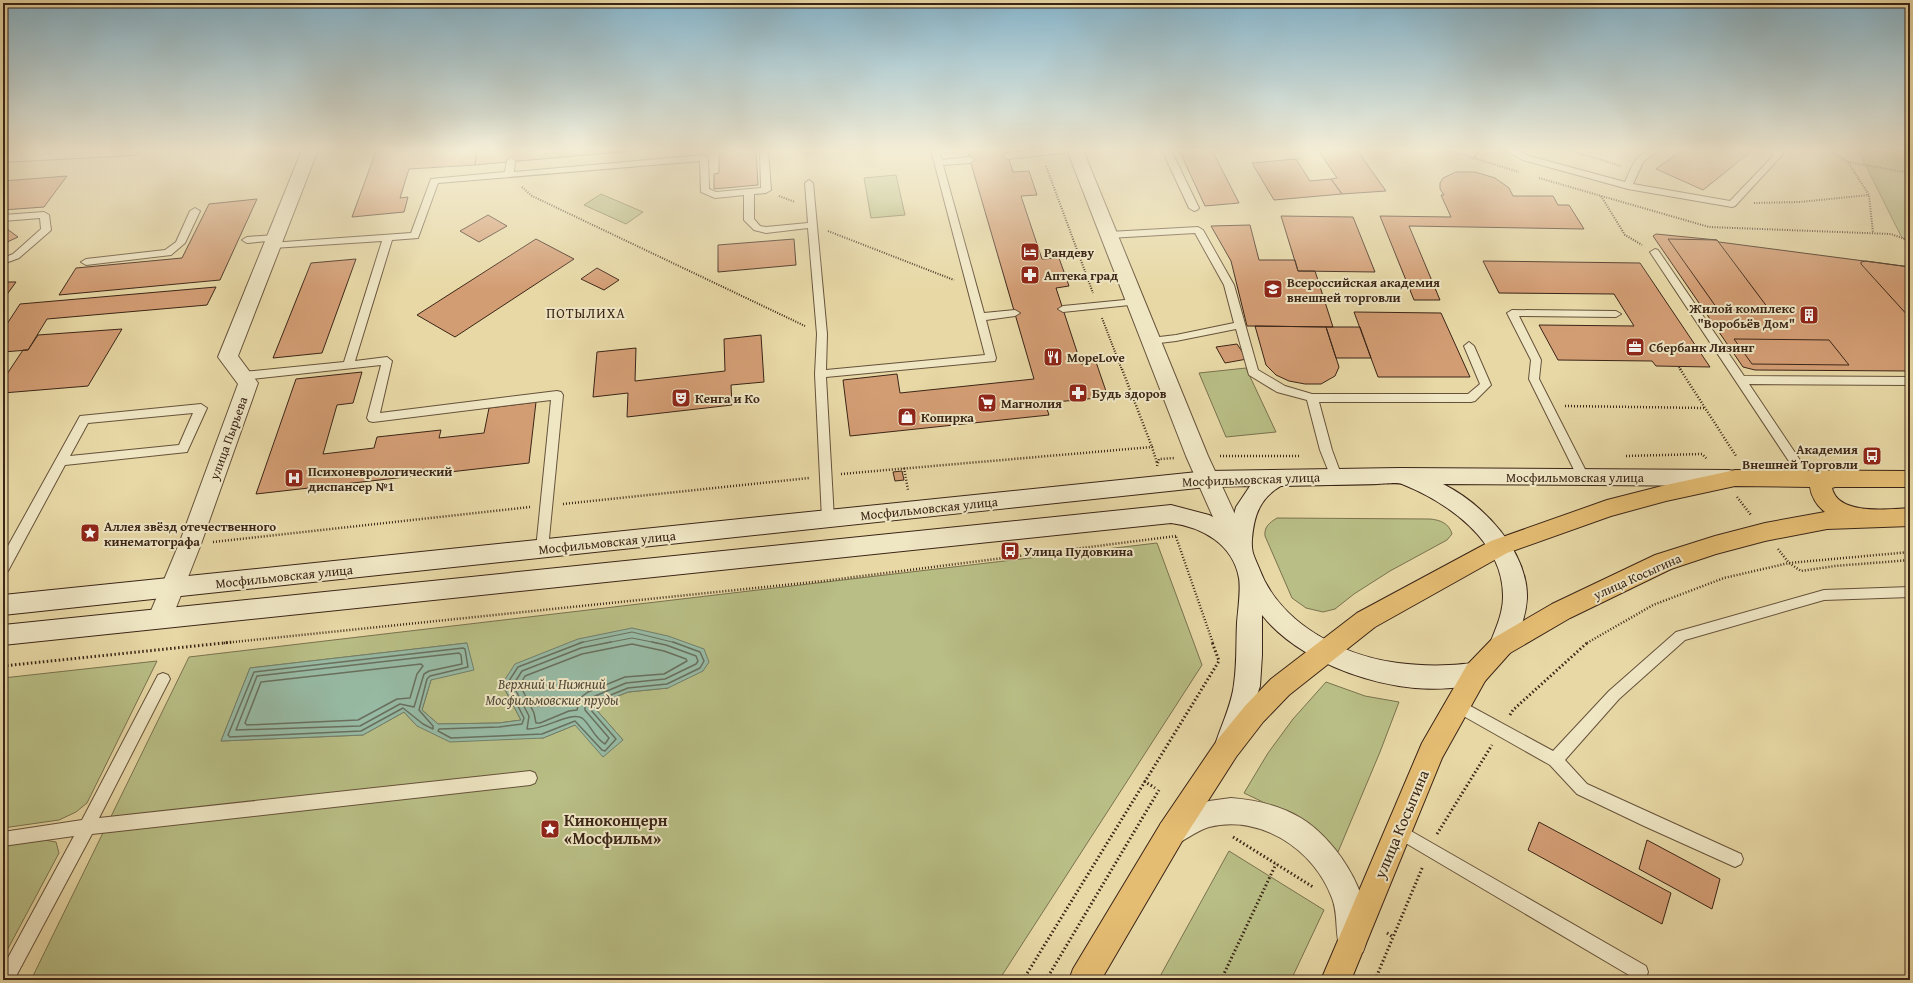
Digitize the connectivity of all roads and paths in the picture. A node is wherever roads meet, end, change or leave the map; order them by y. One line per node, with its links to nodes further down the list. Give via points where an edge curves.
1 (1869, 195): 20 (path)
2 (292, 196): 24 (main road, улица Пырьева)
3 (429, 196): 22 (lane, via 415,236)
4 (532, 196): 36 (path)
5 (749, 196): 19 (lane, via 749,220 757,228 766,230)
6 (781, 196): 15 (path)
7 (810, 196): 15 (lane)
8 (947, 196): 29 (lane)
9 (1093, 196): 21 (main road)
10 (1188, 196): 16 (lane)
11 (1685, 196): 14 (lane)
12 (1740, 196): 14 (lane)
13 (1860, 196): 14 (path, via 1799,202)
14 (1732, 204)
15 (811, 208): 19 (lane)
16 (1194, 208)
17 (194, 211): 28 (lane, via 180,242 168,253)
18 (3, 218): 27 (lane, via 44,215 46,230 16,256)
19 (813, 225): 29 (path); 36 (lane)
20 (1873, 233): 25 (path, via 1892,234); 26 (path, via 1708,227 1601,196 1625,235)
21 (1109, 235): 30 (main road); 35 (lane, via 1198,230 1229,286)
22 (388, 237): 24 (lane); 39 (lane)
23 (247, 240): 24 (lane)
24 (274, 241): 42 (main road, улица Пырьева, via 228,357)
25 (1910, 241)
26 (1655, 252): 43 (lane)
27 (3, 261)
28 (86, 262)
29 (972, 286): 34 (lane)
30 (1135, 302): 31 (lane); 37 (main road)
31 (1063, 309)
32 (1015, 313): 34 (lane)
33 (1616, 314): 46 (lane, via 1512,313 1536,360 1534,379)
34 (980, 317): 41 (lane, via 991,358)
35 (1240, 325): 37 (lane); 45 (lane, via 1253,372 1281,389)
36 (822, 334): 41 (lane)
37 (1151, 341): 60 (main road)
38 (1469, 346): 45 (lane, via 1486,385 1471,398)
39 (348, 365): 42 (lane); 64 (lane, via 387,361 373,418 557,395)
40 (1679, 367): 47 (path)
41 (820, 374): 53 (lane)
42 (243, 376): 70 (main road, улица Пырьева, via 248,383)
43 (1742, 380): 44 (lane); 58 (lane)
44 (1910, 381)
45 (1312, 398): 56 (lane)
46 (1548, 406): 47 (path); 57 (lane)
47 (1705, 408): 48 (path)
48 (1736, 456)
49 (1706, 458): 61 (path)
50 (61, 461): 50 (lane, via 183,449 201,408 84,419); 77 (lane)
51 (1157, 464): 52 (path, via 1152,447)
52 (904, 468): 53 (path); 63 (path)
53 (825, 476): 64 (path); 67 (lane)
54 (1400, 476): 56 (main road, Мосфильмовская улица); 57 (main road, Мосфильмовская улица); 71 (main road, улица Косыгина, via 1427,486 1459,504 1485,529)
55 (1279, 477): 56 (main road, Мосфильмовская улица); 60 (main road, Мосфильмовская улица); 73 (main road, via 1265,484 1250,500 1241,534)
56 (1336, 477)
57 (1583, 477): 61 (main road, Мосфильмовская улица)
58 (1806, 478): 59 (main road, Мосфильмовская улица); 61 (main road, Мосфильмовская улица)
59 (1834, 478): 62 (main road, Мосфильмовская улица); 66 (main road, via 1824,483 1821,488 1825,499 1838,510)
60 (1207, 479): 67 (main road, Мосфильмовская улица); 73 (main road)
61 (1727, 479): 68 (path); 71 (main road, via 1607,509)
62 (1910, 479)
63 (908, 490)
64 (546, 506): 70 (path); 72 (lane)
65 (1910, 517): 66 (main road, улица Косыгина)
66 (1864, 518): 68 (main road, улица Косыгина, via 1827,520)
67 (828, 519): 72 (main road, Мосфильмовская улица)
68 (1774, 531): 76 (path); 84 (main road, улица Косыгина, via 1715,545 1664,562 1562,611)
69 (1176, 537): 93 (path, via 1219,661)
70 (190, 544): 79 (main road, улица Пырьева)
71 (1499, 547): 84 (main road, улица Косыгина, via 1511,572 1516,596); 85 (main road, via 1366,620)
72 (542, 549): 79 (main road, Мосфильмовская улица)
73 (1240, 551): 78 (main road); 82 (main road, via 1223,532 1206,522 1190,516 1171,514)
74 (1910, 552): 76 (path)
75 (1910, 560): 76 (path, via 1801,571)
76 (1789, 563): 89 (path, via 1724,578 1653,605 1590,640 1513,710)
77 (3, 567)
78 (1251, 578): 85 (main road, via 1261,597 1276,615 1290,629); 90 (main road, via 1247,686)
79 (173, 587): 81 (main road, Мосфильмовская улица); 82 (main road, улица Пырьева)
80 (1910, 592): 91 (lane, via 1824,595 1681,636 1614,695)
81 (3, 605)
82 (160, 618): 83 (main road)
83 (3, 635)
84 (1501, 646): 86 (main road, улица Косыгина)
85 (1324, 651): 86 (main road, via 1367,667 1400,675 1452,677); 90 (main road, via 1280,687)
86 (1476, 673): 88 (main road, улица Косыгина)
87 (163, 679): 96 (lane)
88 (1456, 705): 89 (lane); 97 (main road, улица Косыгина, via 1431,752)
89 (1501, 731): 91 (lane); 101 (path, via 1438,830)
90 (1227, 748): 99 (main road)
91 (1555, 760): 102 (lane, via 1582,789)
92 (530, 778): 96 (lane)
93 (1144, 781): 94 (path); 110 (path)
94 (1155, 788)
95 (1159, 790): 111 (path)
96 (87, 827): 100 (lane); 109 (lane)
97 (1397, 830): 101 (lane); 107 (main road, улица Косыгина)
98 (1226, 833): 103 (path)
99 (1171, 834): 107 (main road, via 1194,820 1224,811 1256,814 1273,818 1288,826 1317,848 1338,878 1349,910); 112 (main road)
100 (3, 839)
101 (1430, 849): 106 (path); 108 (lane)
102 (1735, 859)
103 (1276, 864): 104 (path); 113 (path)
104 (1316, 889)
105 (1387, 934): 106 (path)
106 (1393, 937): 115 (path)
107 (1352, 943): 114 (main road, улица Косыгина)
108 (1640, 972)
109 (5, 980)
110 (1023, 980)
111 (1046, 980)
112 (1084, 980)
113 (1221, 980)
114 (1336, 980)
115 (1375, 980)

